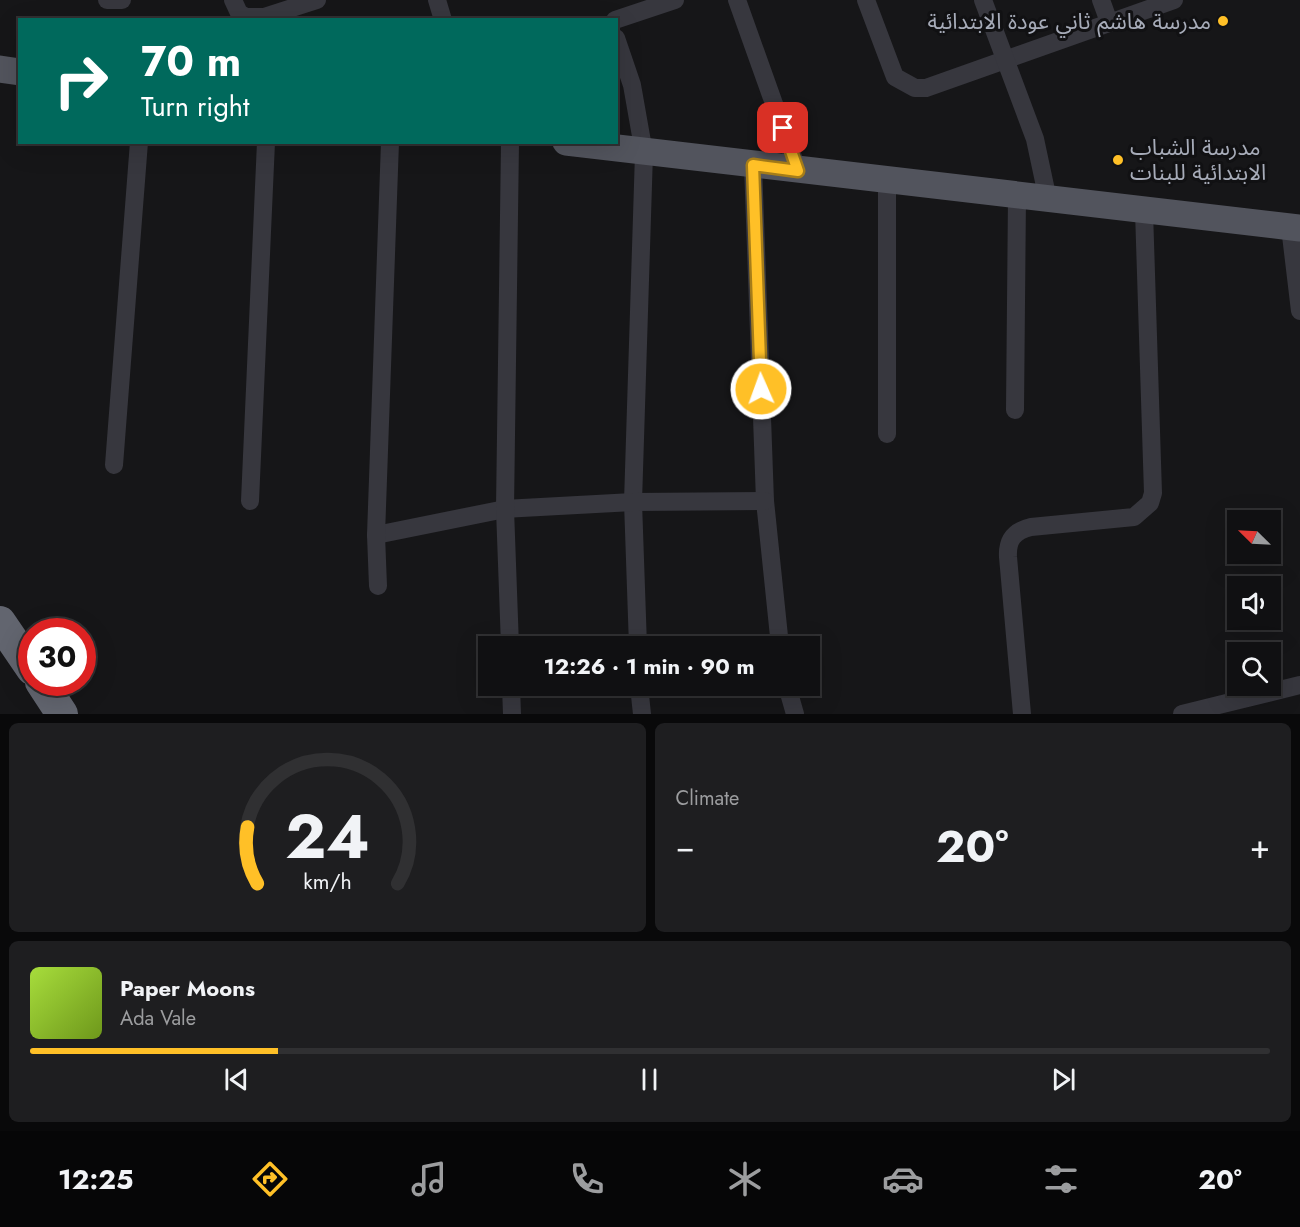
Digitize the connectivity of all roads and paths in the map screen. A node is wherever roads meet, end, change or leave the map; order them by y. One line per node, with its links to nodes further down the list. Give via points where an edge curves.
1 (107, 0): 2 (street)
2 (122, 0)
3 (233, 0): 12 (street)
4 (316, 0): 12 (street, via 264,17)
5 (437, 0): 13 (street)
6 (675, 0): 14 (street)
7 (737, 0): 27 (street)
8 (866, 0): 17 (street, via 895,77 903,84 926,88)
9 (983, 0): 17 (street)
10 (1101, 0): 15 (street)
11 (1174, 0): 15 (street)
12 (245, 18)
13 (442, 18)
14 (618, 19)
15 (1109, 22): 17 (street)
16 (618, 44): 25 (street, via 632,86)
17 (1004, 58): 30 (street, via 1035,139)
18 (0, 69): 19 (main road)
19 (18, 72)
20 (139, 144): 36 (street)
21 (266, 144): 37 (street)
22 (390, 144): 41 (street)
23 (510, 144): 40 (street)
24 (580, 144): 25 (main road)
25 (644, 153): 26 (main road); 39 (street)
26 (753, 165): 27 (main road); 38 (street)
27 (798, 171): 28 (main road)
28 (887, 180): 29 (main road); 35 (street)
29 (1017, 196): 30 (main road); 34 (street)
30 (1048, 200): 31 (main road)
31 (1144, 211): 32 (main road); 57 (street, via 1153,493 1150,503 1134,517 1031,527 1015,533 1010,540 1008,557)
32 (1295, 227): 33 (street)
33 (1300, 311)
34 (1015, 410)
35 (887, 434)
36 (114, 465)
37 (250, 501)
38 (765, 501): 39 (street); 46 (street)
39 (633, 502): 40 (street); 45 (street)
40 (505, 509): 41 (street); 44 (street)
41 (376, 536): 42 (street)
42 (378, 586)
43 (0, 622): 47 (highway)
44 (510, 636)
45 (638, 636)
46 (779, 636)
47 (18, 648)
48 (1300, 685): 58 (street)
49 (50, 696): 53 (highway)
50 (512, 696): 54 (street)
51 (640, 696): 55 (street)
52 (790, 696): 56 (street)
53 (62, 714)
54 (512, 714)
55 (642, 714)
56 (795, 714)
57 (1022, 714)
58 (1182, 714)

